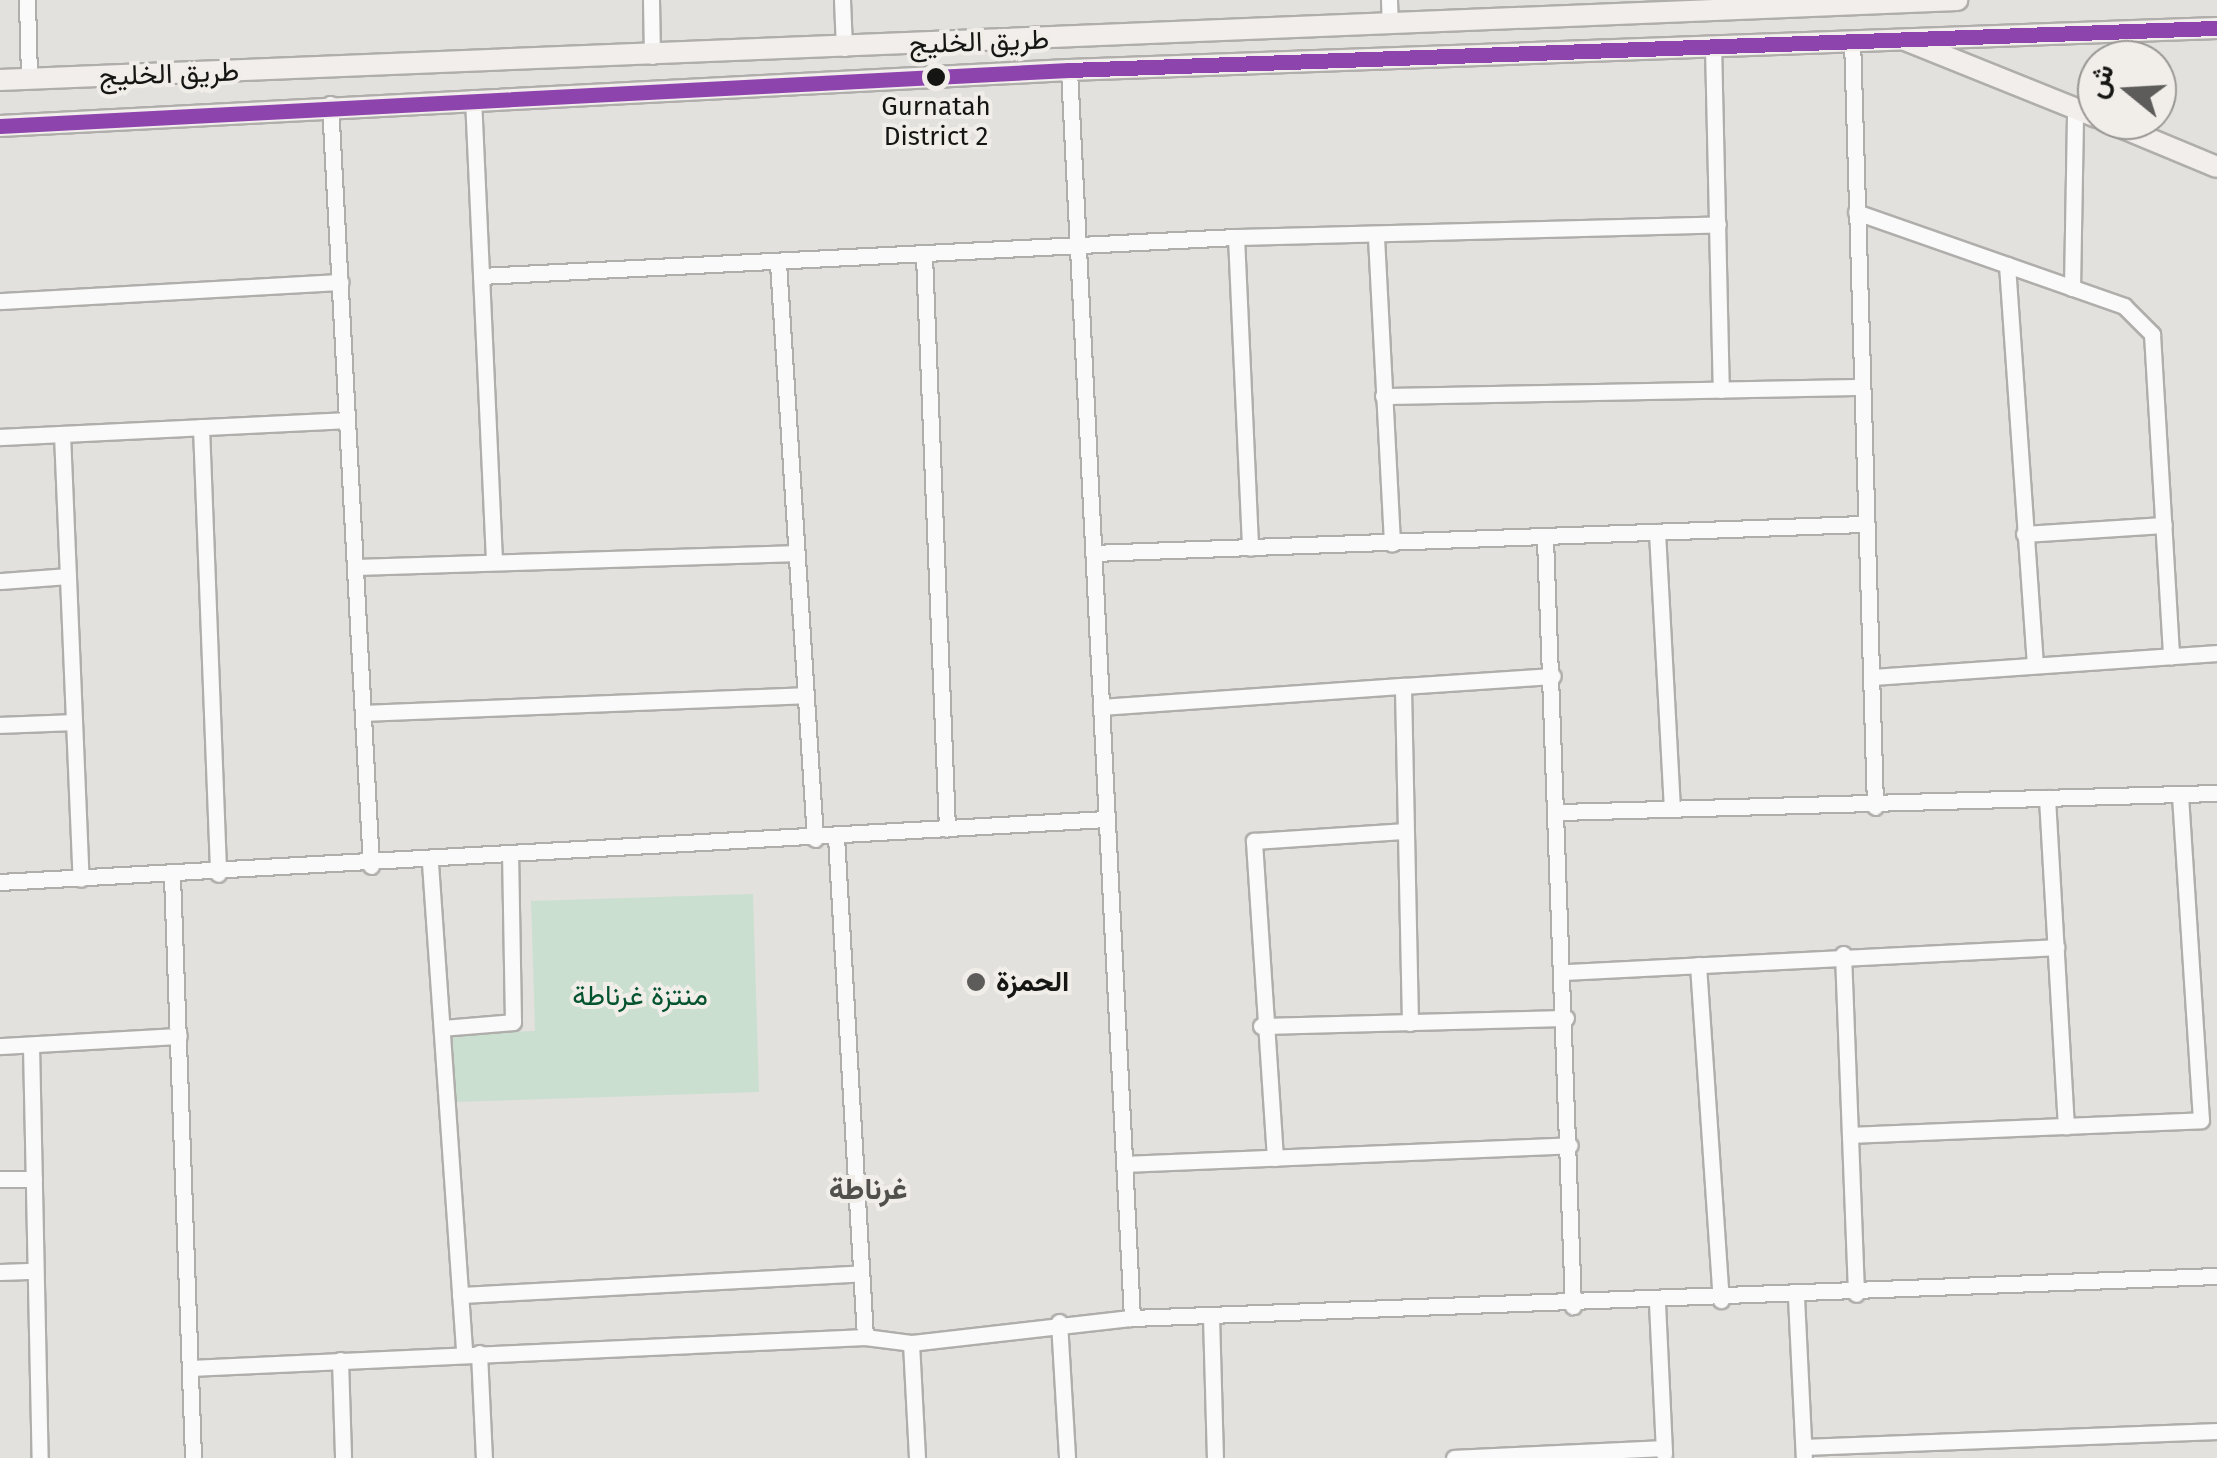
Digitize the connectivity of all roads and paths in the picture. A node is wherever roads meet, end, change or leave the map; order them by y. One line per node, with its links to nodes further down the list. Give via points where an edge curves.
1 (27, 0): 16 (street)
2 (650, 0): 14 (street)
3 (842, 0): 13 (street)
4 (1390, 0): 8 (street)
5 (1942, 0): 6 (main road, طريق الخليج); 7 (main road, طريق الخليج)
6 (1957, 0)
7 (1576, 8): 8 (main road, طريق الخليج)
8 (1390, 24): 13 (main road, طريق الخليج)
9 (2213, 29): 10 (main road, طريق الخليج)
10 (1898, 37): 11 (main road, طريق الخليج); 20 (main road)
11 (1852, 39): 12 (main road, طريق الخليج); 25 (street)
12 (1713, 45): 15 (main road, طريق الخليج); 26 (street)
13 (844, 48): 14 (main road, طريق الخليج)
14 (652, 56): 16 (main road, طريق الخليج)
15 (1069, 70): 18 (main road, طريق الخليج); 29 (street)
16 (29, 79): 17 (main road, طريق الخليج)
17 (0, 80)
18 (473, 98): 19 (main road, طريق الخليج); 33 (street)
19 (330, 104): 22 (main road, طريق الخليج); 34 (street)
20 (2074, 108): 21 (main road); 35 (street)
21 (2077, 109)
22 (0, 126)
23 (2151, 140): 24 (main road)
24 (2217, 167)
25 (1856, 212): 32 (street); 37 (street)
26 (1718, 224): 28 (street); 38 (street)
27 (1236, 236): 28 (street); 29 (street); 50 (street)
28 (1376, 237): 39 (street)
29 (1078, 250): 30 (street); 52 (street)
30 (924, 256): 31 (street); 75 (street)
31 (778, 262): 33 (street); 51 (street)
32 (2007, 265): 35 (street); 47 (street)
33 (481, 276): 53 (street)
34 (340, 282): 36 (street); 40 (street)
35 (2072, 288): 45 (street, via 2124,306 2152,334)
36 (0, 301)
37 (1861, 387): 38 (street); 44 (street)
38 (1721, 390): 39 (street)
39 (1383, 396): 49 (street)
40 (347, 420): 41 (street); 54 (street)
41 (201, 427): 42 (street); 82 (street)
42 (62, 434): 43 (street); 55 (street)
43 (0, 436)
44 (1863, 524): 46 (street); 61 (street)
45 (2164, 525): 47 (street); 58 (street)
46 (1657, 532): 48 (street); 72 (street)
47 (2024, 534): 59 (street)
48 (1546, 539): 49 (street); 60 (street)
49 (1392, 544): 50 (street)
50 (1250, 548): 52 (street)
51 (792, 552): 53 (street); 63 (street)
52 (1094, 553): 64 (street)
53 (494, 562): 54 (street)
54 (355, 567): 65 (street)
55 (68, 576): 56 (street); 66 (street)
56 (0, 582)
57 (2217, 653): 58 (street)
58 (2171, 656): 59 (street)
59 (2035, 665): 61 (street)
60 (1553, 676): 62 (street); 73 (street)
61 (1873, 677): 71 (street)
62 (1403, 686): 64 (street); 76 (street)
63 (804, 695): 65 (street); 78 (street)
64 (1101, 707): 74 (street)
65 (363, 713): 81 (street)
66 (74, 722): 67 (street); 84 (street)
67 (0, 725)
68 (2180, 794): 69 (street); 70 (street); 97 (street)
69 (2217, 794)
70 (2048, 798): 71 (street); 86 (street)
71 (1875, 807): 72 (street)
72 (1672, 808): 73 (street)
73 (1560, 812): 89 (street)
74 (1107, 819): 75 (street); 102 (street)
75 (946, 829): 77 (street)
76 (1404, 832): 91 (street); 92 (street, via 1254,841)
77 (836, 837): 78 (street); 107 (street)
78 (815, 839): 79 (street)
79 (510, 858): 80 (street); 93 (street, via 512,1022)
80 (430, 862): 81 (street); 93 (street)
81 (372, 866): 82 (street)
82 (218, 874): 83 (street)
83 (172, 876): 84 (street); 94 (street)
84 (81, 879): 85 (street)
85 (0, 882)
86 (2056, 947): 87 (street); 98 (street)
87 (1843, 954): 88 (street); 99 (street)
88 (1698, 966): 89 (street); 112 (street)
89 (1566, 972): 90 (street)
90 (1566, 1018): 91 (street); 100 (street)
91 (1410, 1023): 92 (street)
92 (1261, 1026): 101 (street)
93 (442, 1028): 110 (street)
94 (179, 1036): 96 (street); 122 (street)
95 (0, 1046): 96 (street)
96 (31, 1046): 104 (street)
97 (2209, 1120): 98 (street)
98 (2066, 1126): 99 (street)
99 (1850, 1135): 109 (street)
100 (1570, 1146): 101 (street); 114 (street)
101 (1274, 1158): 102 (street)
102 (1125, 1164): 116 (street)
103 (0, 1179): 104 (street)
104 (34, 1179): 105 (street)
105 (36, 1271): 106 (street); 126 (street)
106 (0, 1272)
107 (860, 1273): 110 (street); 118 (street)
108 (2217, 1276): 109 (street)
109 (1856, 1294): 111 (street)
110 (460, 1295): 120 (street)
111 (1796, 1297): 112 (street); 125 (street)
112 (1721, 1300): 113 (street)
113 (1657, 1303): 114 (street); 124 (street)
114 (1573, 1306): 115 (street)
115 (1211, 1316): 116 (street); 132 (street)
116 (1132, 1318): 117 (street)
117 (1059, 1322): 119 (street); 131 (street)
118 (865, 1337): 119 (street); 120 (street)
119 (911, 1343): 130 (street)
120 (472, 1353): 121 (street); 129 (street)
121 (340, 1360): 122 (street); 128 (street)
122 (190, 1368): 127 (street)
123 (2217, 1430): 125 (street)
124 (1664, 1453): 133 (street)
125 (1804, 1453)
126 (40, 1458)
127 (194, 1458)
128 (343, 1458)
129 (484, 1458)
130 (917, 1458)
131 (1067, 1458)
132 (1215, 1458)
133 (1454, 1458)

